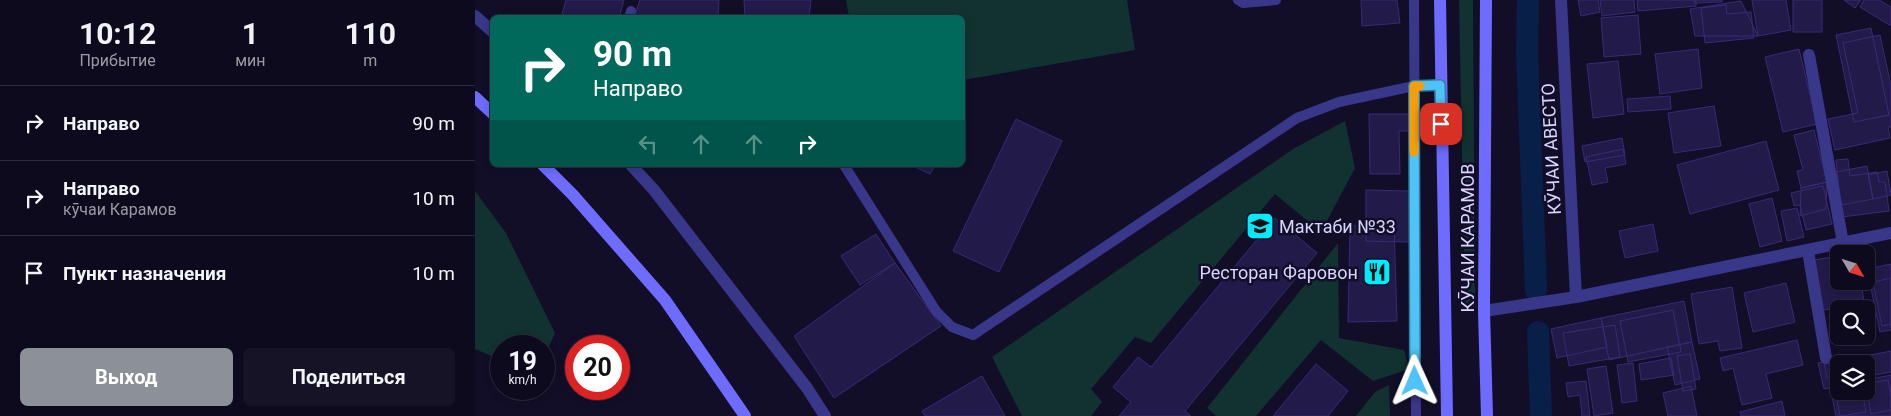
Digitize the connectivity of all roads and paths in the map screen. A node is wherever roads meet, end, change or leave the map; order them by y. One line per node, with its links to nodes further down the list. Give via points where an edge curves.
1 (1238, 0): 2 (lane, via 1243,3)
2 (1277, 0)
3 (1414, 0): 11 (lane)
4 (1440, 0): 10 (main road, КӮЧАИ КАРАМОВ)
5 (1487, 0): 21 (main road, КӮЧАИ КАРАМОВ)
6 (1561, 0): 20 (street, КӮЧАИ АВЕСТО)
7 (475, 16): 8 (street)
8 (490, 29)
9 (1809, 55): 18 (street)
10 (1440, 85): 11 (lane); 26 (main road, КӮЧАИ КАРАМОВ)
11 (1414, 86): 16 (lane, via 1339,102 1297,118 973,335 952,327 936,311); 25 (lane)
12 (475, 97): 13 (main road)
13 (490, 111)
14 (545, 167): 23 (main road, via 665,300)
15 (633, 167): 24 (street, via 801,380)
16 (845, 167)
17 (1891, 233): 18 (street)
18 (1843, 243): 19 (street)
19 (1808, 251): 20 (street); 22 (street)
20 (1576, 297): 21 (street)
21 (1484, 311): 27 (main road, КӮЧАИ КАРАМОВ)
22 (1826, 358)
23 (745, 416)
24 (825, 416)
25 (1416, 416)
26 (1447, 416)
27 (1487, 416)

